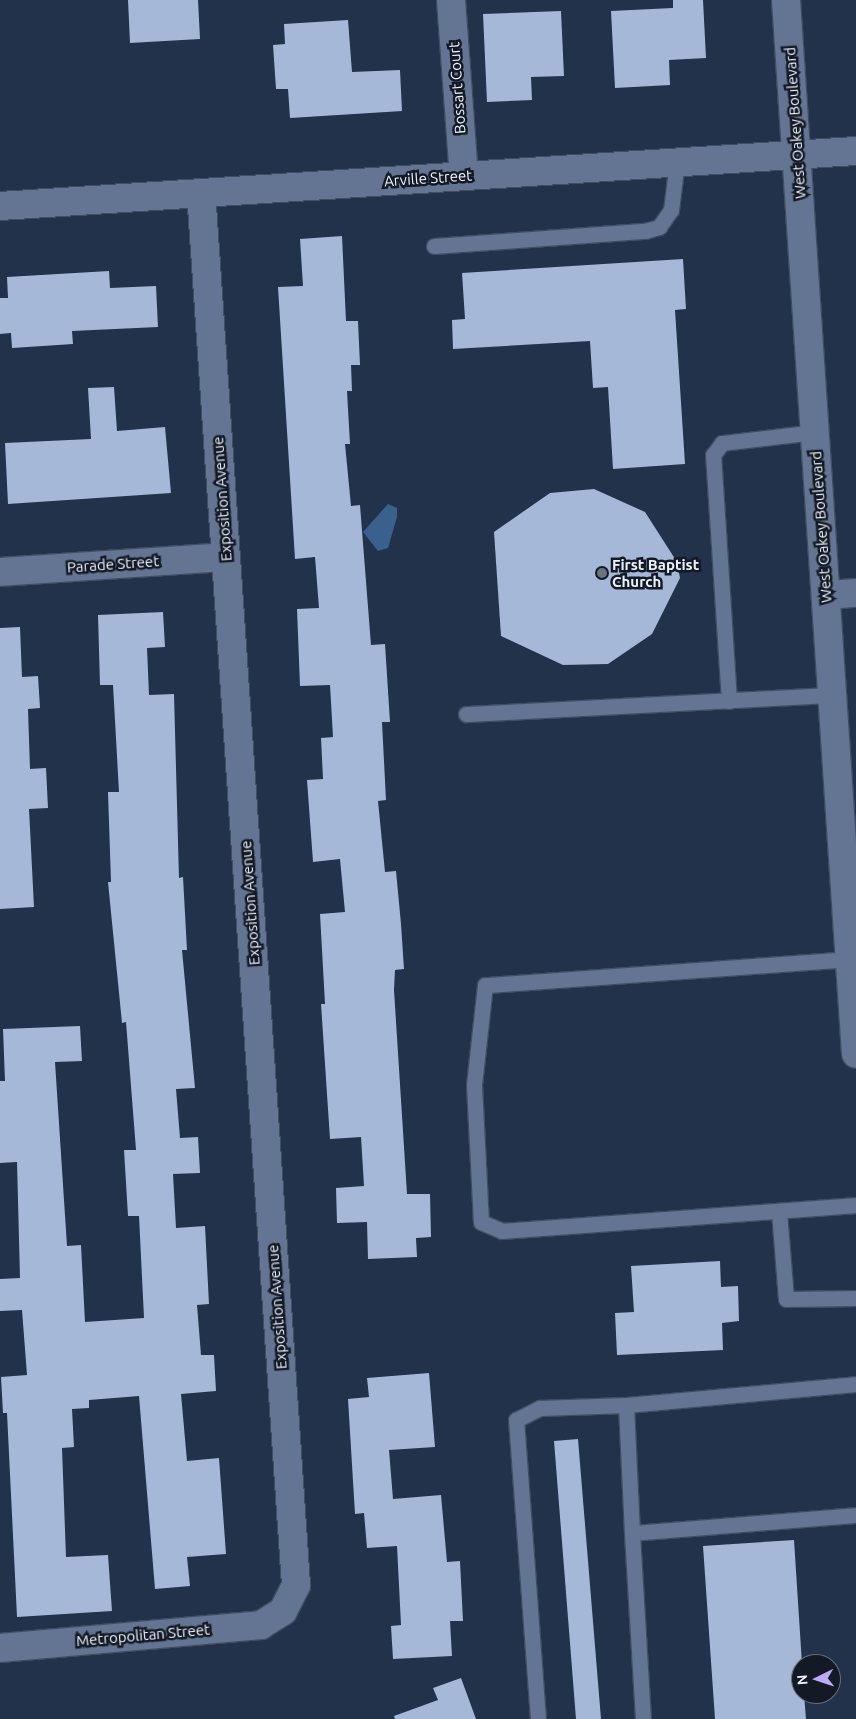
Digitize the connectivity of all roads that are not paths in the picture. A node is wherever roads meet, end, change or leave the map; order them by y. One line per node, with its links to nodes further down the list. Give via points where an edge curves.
1 (451, 0): 6 (street, Bossart Court)
2 (786, 0): 4 (street, West Oakey Boulevard)
3 (856, 151): 4 (street, Arville Street)
4 (796, 154): 5 (street, Arville Street); 10 (street, West Oakey Boulevard)
5 (677, 162): 6 (street, Arville Street); 9 (lane, via 671,210 660,227 645,231)
6 (464, 175): 7 (street, Arville Street)
7 (201, 192): 8 (street, Arville Street); 11 (street, Exposition Avenue)
8 (0, 206)
9 (434, 246)
10 (815, 432): 14 (street, West Oakey Boulevard); 16 (lane, via 722,444 713,455)
11 (226, 557): 12 (street, Parade Street); 27 (street, Exposition Avenue, via 296,1585)
12 (0, 572)
13 (856, 593): 14 (street)
14 (826, 595): 15 (street, West Oakey Boulevard)
15 (832, 695): 16 (lane); 18 (street, West Oakey Boulevard)
16 (728, 701): 17 (lane)
17 (466, 714)
18 (850, 959): 19 (street, West Oakey Boulevard); 21 (lane, via 485,985 474,1085 481,1222 502,1231)
19 (856, 1054)
20 (856, 1205): 21 (lane)
21 (779, 1212): 22 (lane, via 786,1299)
22 (856, 1298)
23 (856, 1384): 24 (lane)
24 (626, 1405): 26 (lane); 29 (lane, via 540,1408 516,1420)
25 (856, 1515): 26 (lane)
26 (632, 1533): 30 (lane)
27 (283, 1611): 28 (street, Metropolitan Street, via 261,1624)
28 (0, 1648)
29 (538, 1719)
30 (643, 1719)

